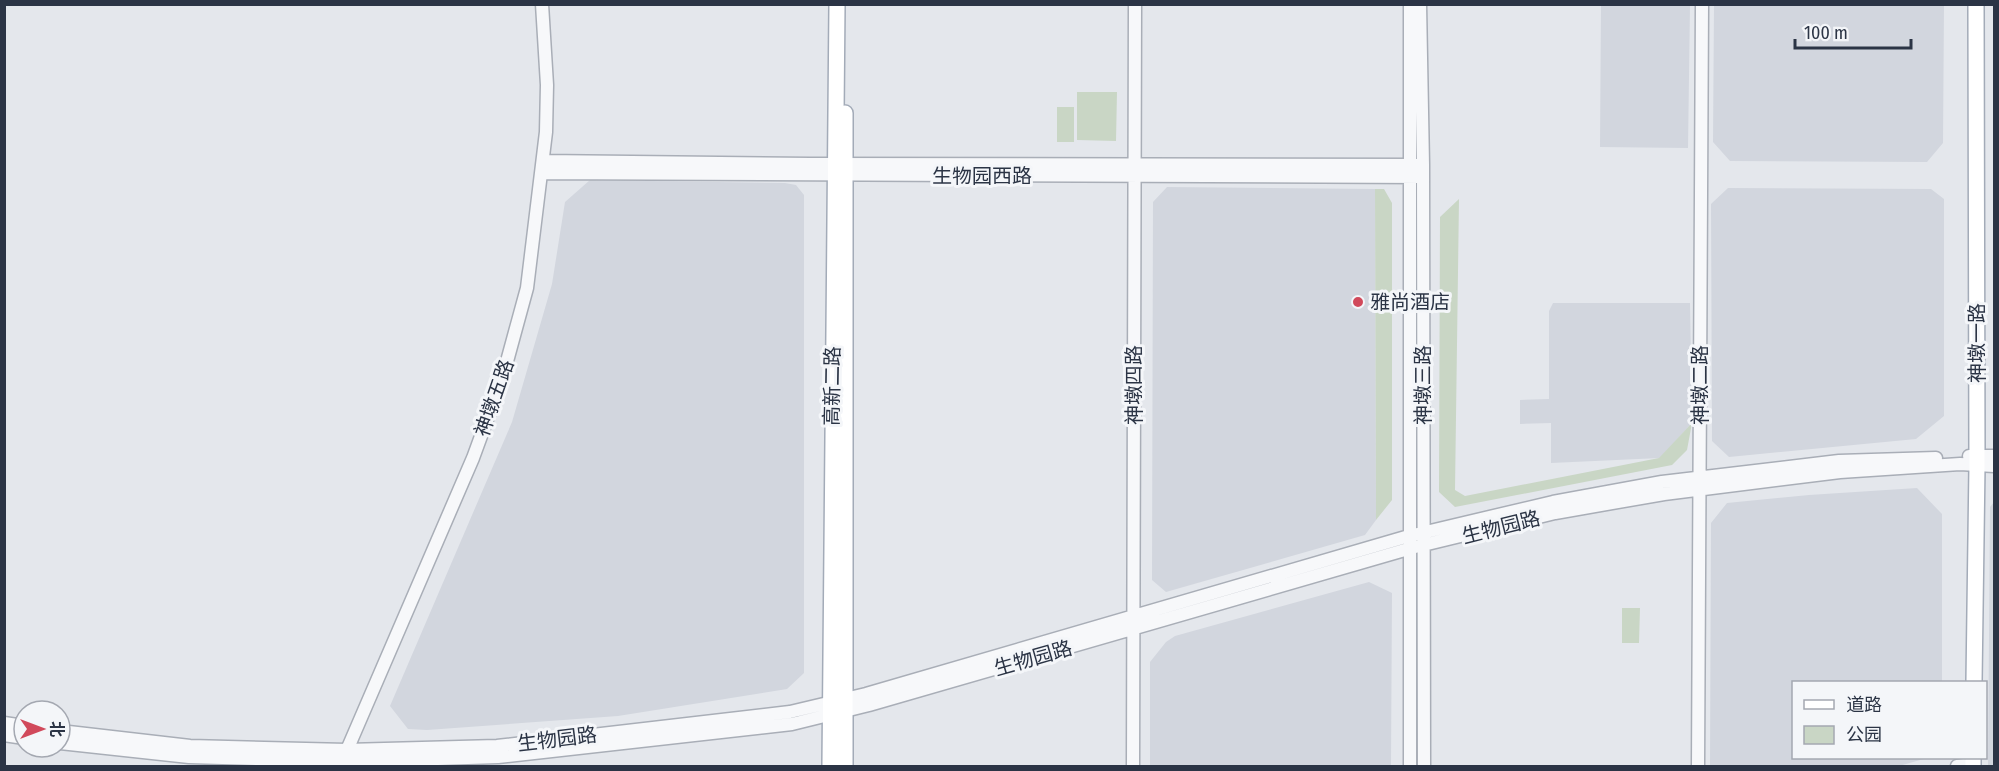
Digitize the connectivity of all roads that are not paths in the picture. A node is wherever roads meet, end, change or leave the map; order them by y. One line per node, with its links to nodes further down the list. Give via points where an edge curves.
1 (542, 4): 10 (street, 神墩五路, via 547,85)
2 (837, 4): 11 (main road, 高新二路)
3 (845, 4): 11 (main road, 高新二路)
4 (1136, 4): 12 (street, 神墩四路)
5 (1410, 4): 13 (street, 神墩三路)
6 (1420, 4): 14 (street, 神墩三路)
7 (1702, 4): 18 (street, 神墩二路)
8 (1968, 4): 16 (main road, 神墩一路)
9 (1976, 4): 16 (main road, 神墩一路)
10 (542, 167): 11 (street, 生物园西路); 27 (street, 神墩五路, via 527,288 503,376 473,458)
11 (840, 170): 12 (street, 生物园西路); 24 (main road, 高新二路)
12 (1134, 171): 13 (street, 生物园西路); 21 (street, 神墩四路)
13 (1410, 171): 14 (street, 生物园西路); 20 (street, 神墩三路)
14 (1423, 171): 19 (street, 神墩三路)
15 (1995, 456): 16 (street, 生物园路)
16 (1972, 460): 17 (street, 生物园路); 18 (street, 生物园路, via 1839,461); 22 (main road, 神墩一路); 23 (main road, 神墩一路)
17 (1995, 466)
18 (1699, 484): 19 (street, 生物园路, via 1553,502); 33 (street, 神墩二路)
19 (1422, 540): 20 (street, 生物园路); 32 (street, 神墩三路)
20 (1408, 543): 21 (street, 生物园路); 31 (street, 神墩三路)
21 (1133, 623): 24 (street, 生物园路); 30 (street, 神墩四路)
22 (1966, 681)
23 (1974, 681)
24 (838, 706): 27 (street, 生物园路, via 497,746); 28 (main road, 高新二路); 29 (main road, 高新二路)
25 (72, 732): 27 (street, 生物园路)
26 (72, 744): 27 (street, 生物园路, via 189,757)
27 (343, 759)
28 (830, 766)
29 (845, 766)
30 (1133, 766)
31 (1410, 766)
32 (1424, 766)
33 (1698, 766)

